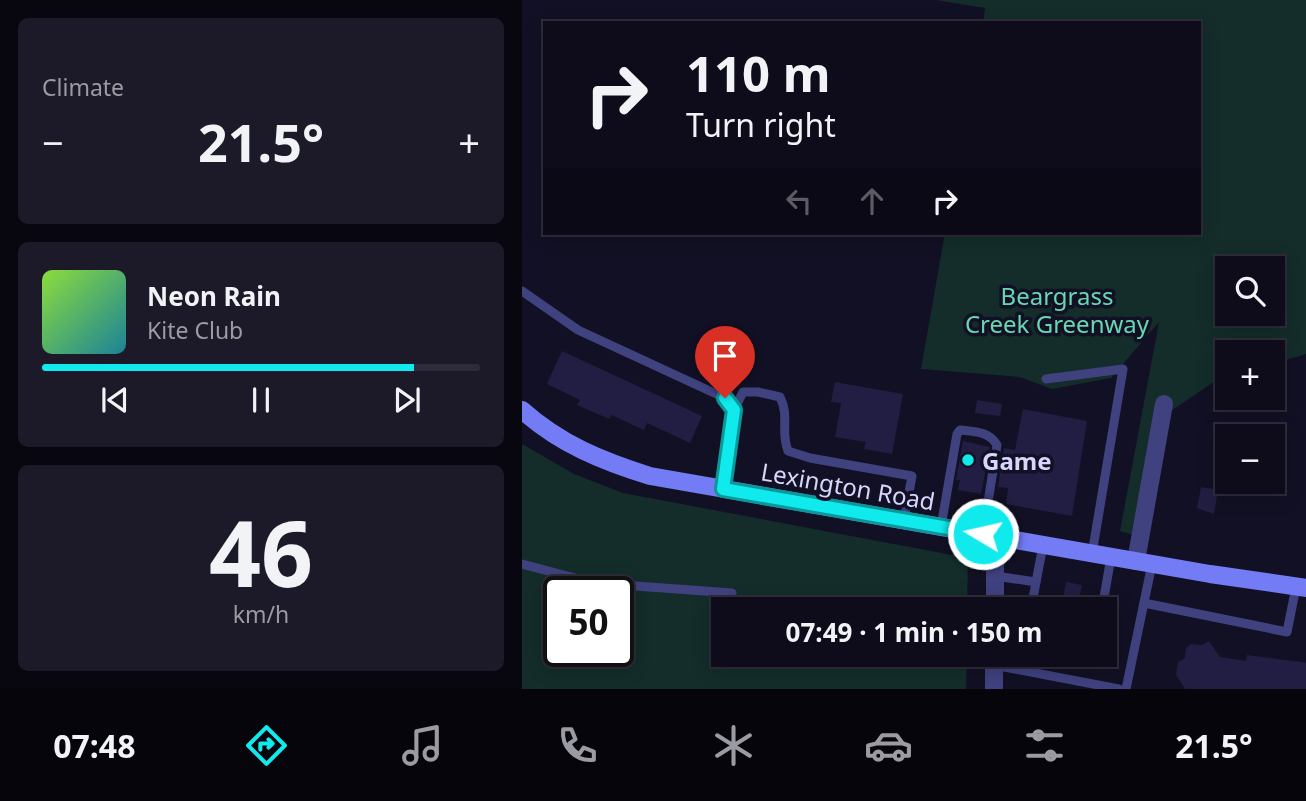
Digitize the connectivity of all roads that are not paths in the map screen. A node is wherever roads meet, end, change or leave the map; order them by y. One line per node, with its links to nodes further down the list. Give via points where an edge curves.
1 (522, 291): 5 (lane, via 578,330 725,398)
2 (1046, 379): 11 (lane, via 1123,369)
3 (1164, 404): 13 (street)
4 (522, 410): 6 (main road, Lexington Road, via 552,434 605,462 650,476)
5 (734, 410): 6 (lane); 7 (lane, via 742,393 780,397 786,409 783,439 789,451 912,475)
6 (723, 489): 7 (main road, Lexington Road)
7 (904, 520): 8 (main road, Lexington Road)
8 (941, 527): 9 (main road, Lexington Road); 9 (lane, via 957,434 960,430 987,433 997,445)
9 (989, 535): 10 (main road, Lexington Road); 15 (street)
10 (1043, 545): 11 (main road, Lexington Road); 16 (lane)
11 (1092, 554): 12 (main road, Lexington Road)
12 (1111, 557): 13 (main road, Lexington Road); 21 (lane)
13 (1144, 563): 17 (main road, Lexington Road); 22 (lane)
14 (522, 564): 18 (lane, via 594,583)
15 (995, 576): 16 (lane); 19 (street)
16 (1036, 582): 20 (lane)
17 (1301, 588): 22 (lane, via 1287,632)
18 (732, 593)
19 (994, 597)
20 (1033, 597)
21 (1104, 597)
22 (1144, 603): 27 (lane)
23 (994, 667): 25 (street)
24 (1024, 667): 26 (lane)
25 (994, 689)
26 (1119, 689)
27 (1126, 689)

